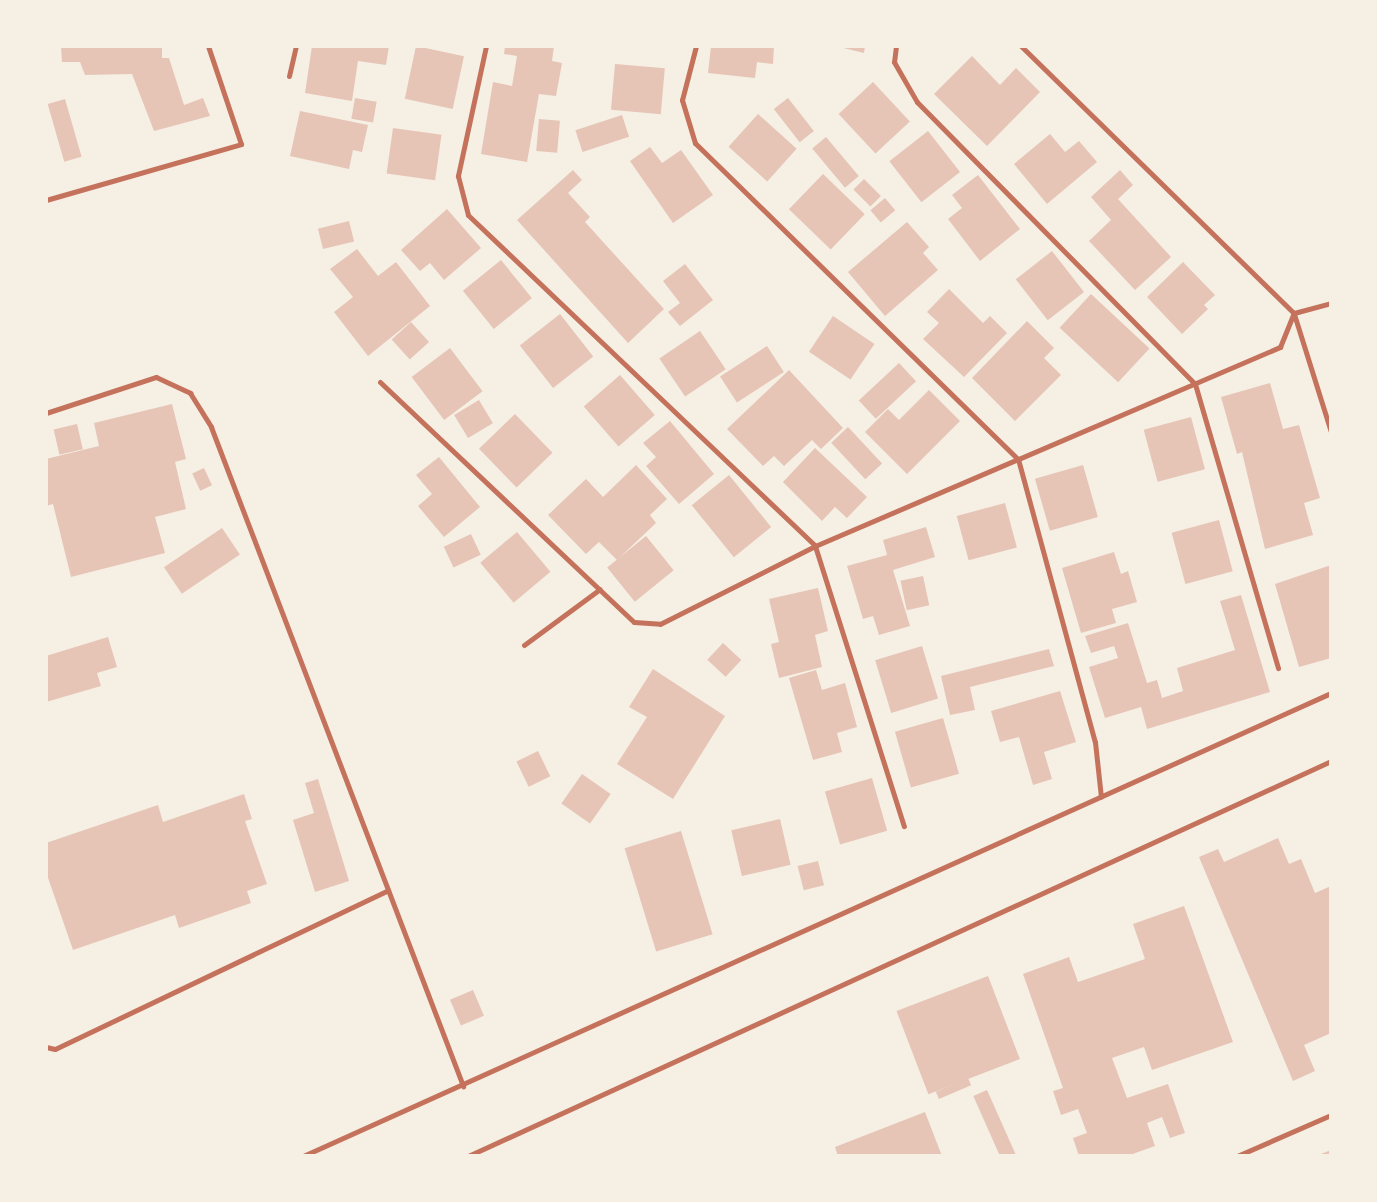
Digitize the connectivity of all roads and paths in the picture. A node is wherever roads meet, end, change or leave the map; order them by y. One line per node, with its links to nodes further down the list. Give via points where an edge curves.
1 (208, 46): 8 (street, via 241,144)
2 (296, 46): 7 (street)
3 (486, 46): 16 (street, via 458,176 468,215)
4 (696, 46): 15 (street, via 682,100 695,143)
5 (896, 46): 12 (street, via 894,62 916,102)
6 (1021, 46): 10 (street)
7 (289, 76)
8 (46, 200)
9 (1331, 303): 10 (street)
10 (1294, 314): 12 (street, via 1280,347); 14 (street)
11 (380, 382): 17 (street)
12 (1195, 384): 15 (street); 19 (street)
13 (46, 413): 24 (street, via 156,377 190,393 211,427)
14 (1331, 432)
15 (1018, 459): 16 (street); 22 (street, via 1095,742)
16 (815, 546): 17 (street, via 660,624 634,622); 23 (street)
17 (600, 590): 18 (street)
18 (524, 645)
19 (1278, 668)
20 (1331, 693): 22 (street)
21 (1331, 761): 29 (street)
22 (1101, 797): 26 (street)
23 (904, 826)
24 (388, 890): 25 (street, via 55,1049); 26 (street)
25 (46, 1047)
26 (463, 1086): 28 (street)
27 (1331, 1115): 30 (street)
28 (303, 1156)
29 (468, 1156)
30 (1237, 1156)

